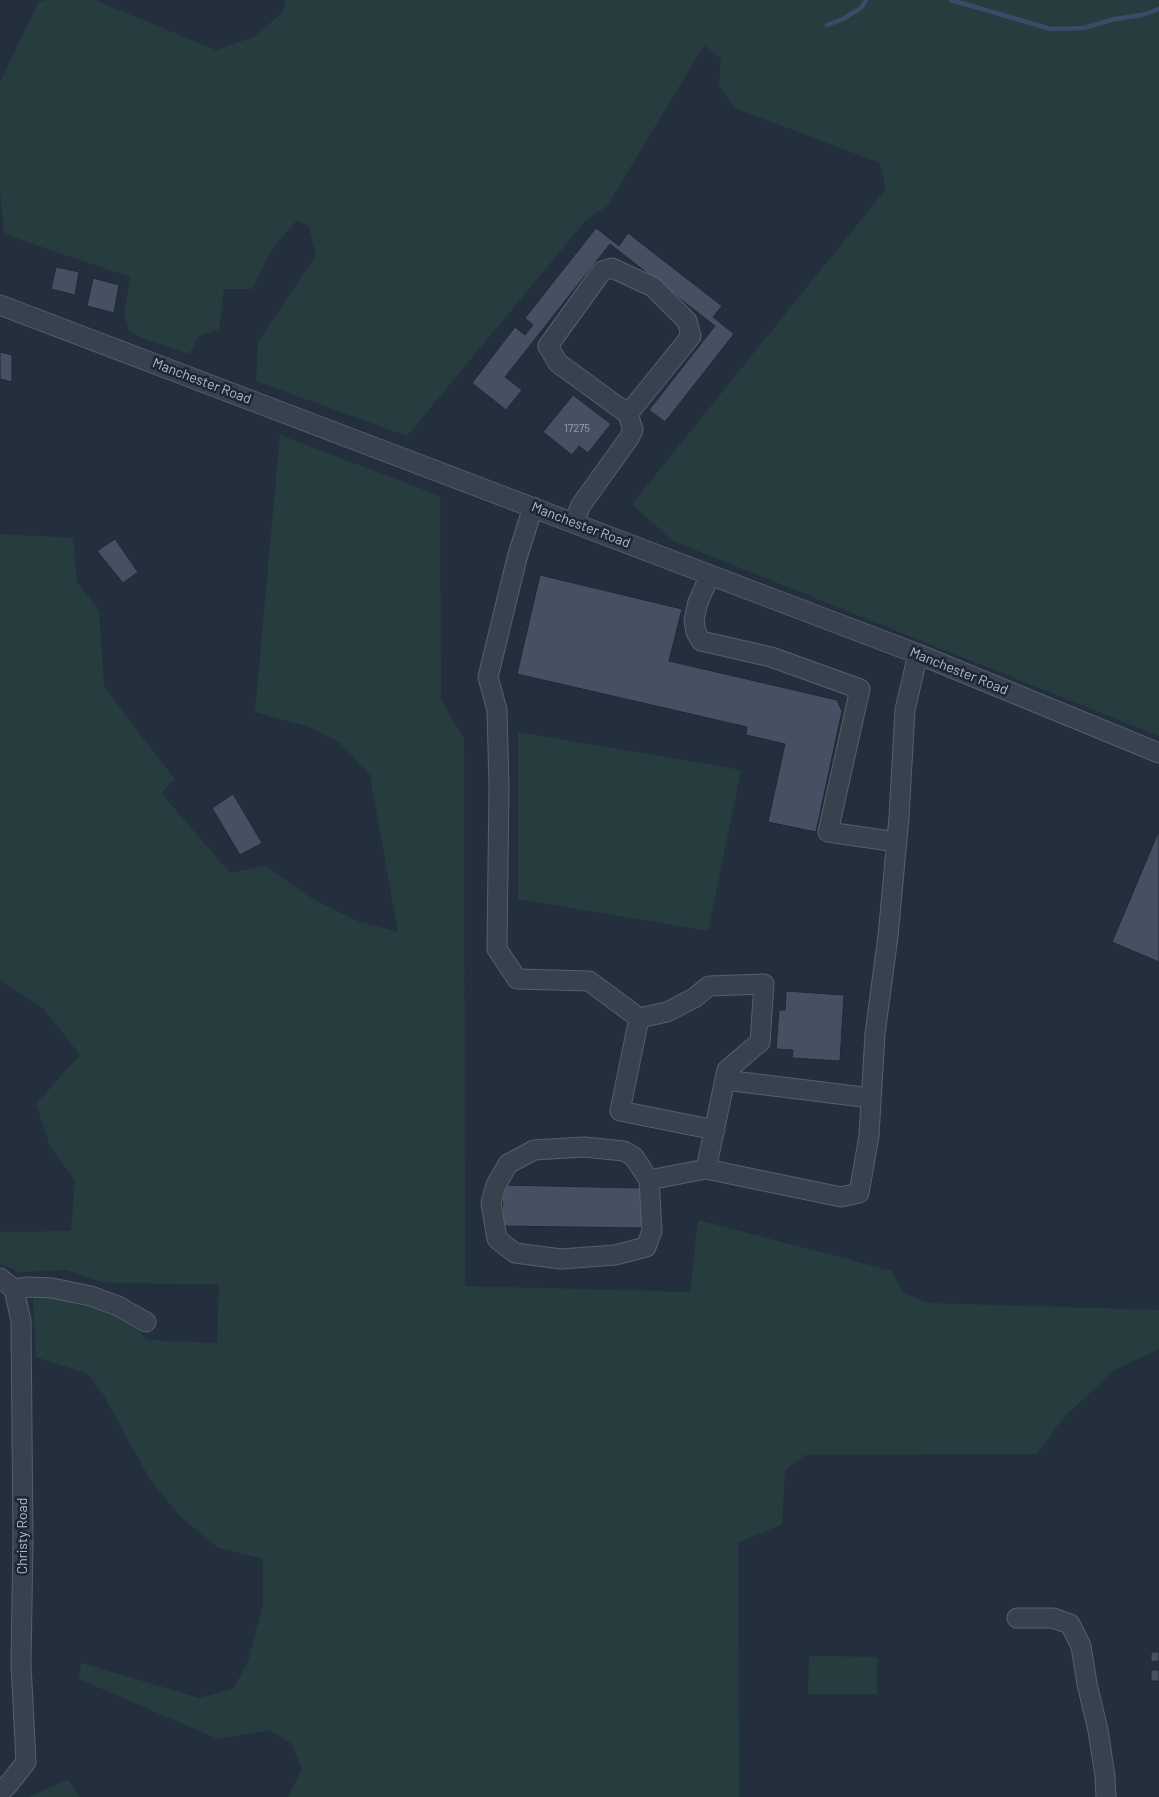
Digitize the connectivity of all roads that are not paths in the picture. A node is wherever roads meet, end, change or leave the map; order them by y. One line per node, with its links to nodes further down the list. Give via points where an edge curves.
1 (0, 305): 3 (street, Manchester Road)
2 (628, 414): 2 (street, via 558,363 548,346 602,271 612,268 653,286 687,321 691,336); 4 (street, via 633,430 629,438 581,504)
3 (533, 507): 4 (street, Manchester Road); 9 (street, via 488,678 497,710 497,949 517,979 589,981)
4 (574, 522): 5 (street, Manchester Road)
5 (710, 574): 6 (street, Manchester Road); 8 (street, via 694,620 701,641 771,657 860,689 828,832)
6 (918, 654): 7 (street, Manchester Road); 8 (street, via 905,710)
7 (1159, 753)
8 (897, 842): 11 (street)
9 (639, 1018): 10 (street, via 667,1012 709,986 764,984 760,1042 727,1070); 12 (street, via 620,1111)
10 (725, 1080): 11 (street); 12 (street)
11 (871, 1098): 13 (street, via 869,1136 859,1193 841,1198)
12 (714, 1130): 13 (street)
13 (706, 1169): 14 (street)
14 (649, 1180): 14 (street, via 634,1157 624,1151 584,1147 534,1150 508,1164 496,1185 491,1203 497,1239 514,1253 561,1258 615,1255 646,1247 652,1231)
15 (7, 1283): 16 (street, via 90,1296 118,1306); 18 (street, Christy Road, via 21,1321 21,1664 26,1762)
16 (146, 1322)
17 (1017, 1618): 19 (street, via 1053,1618 1070,1624 1081,1646 1098,1730)
18 (0, 1792)
19 (1106, 1797)

